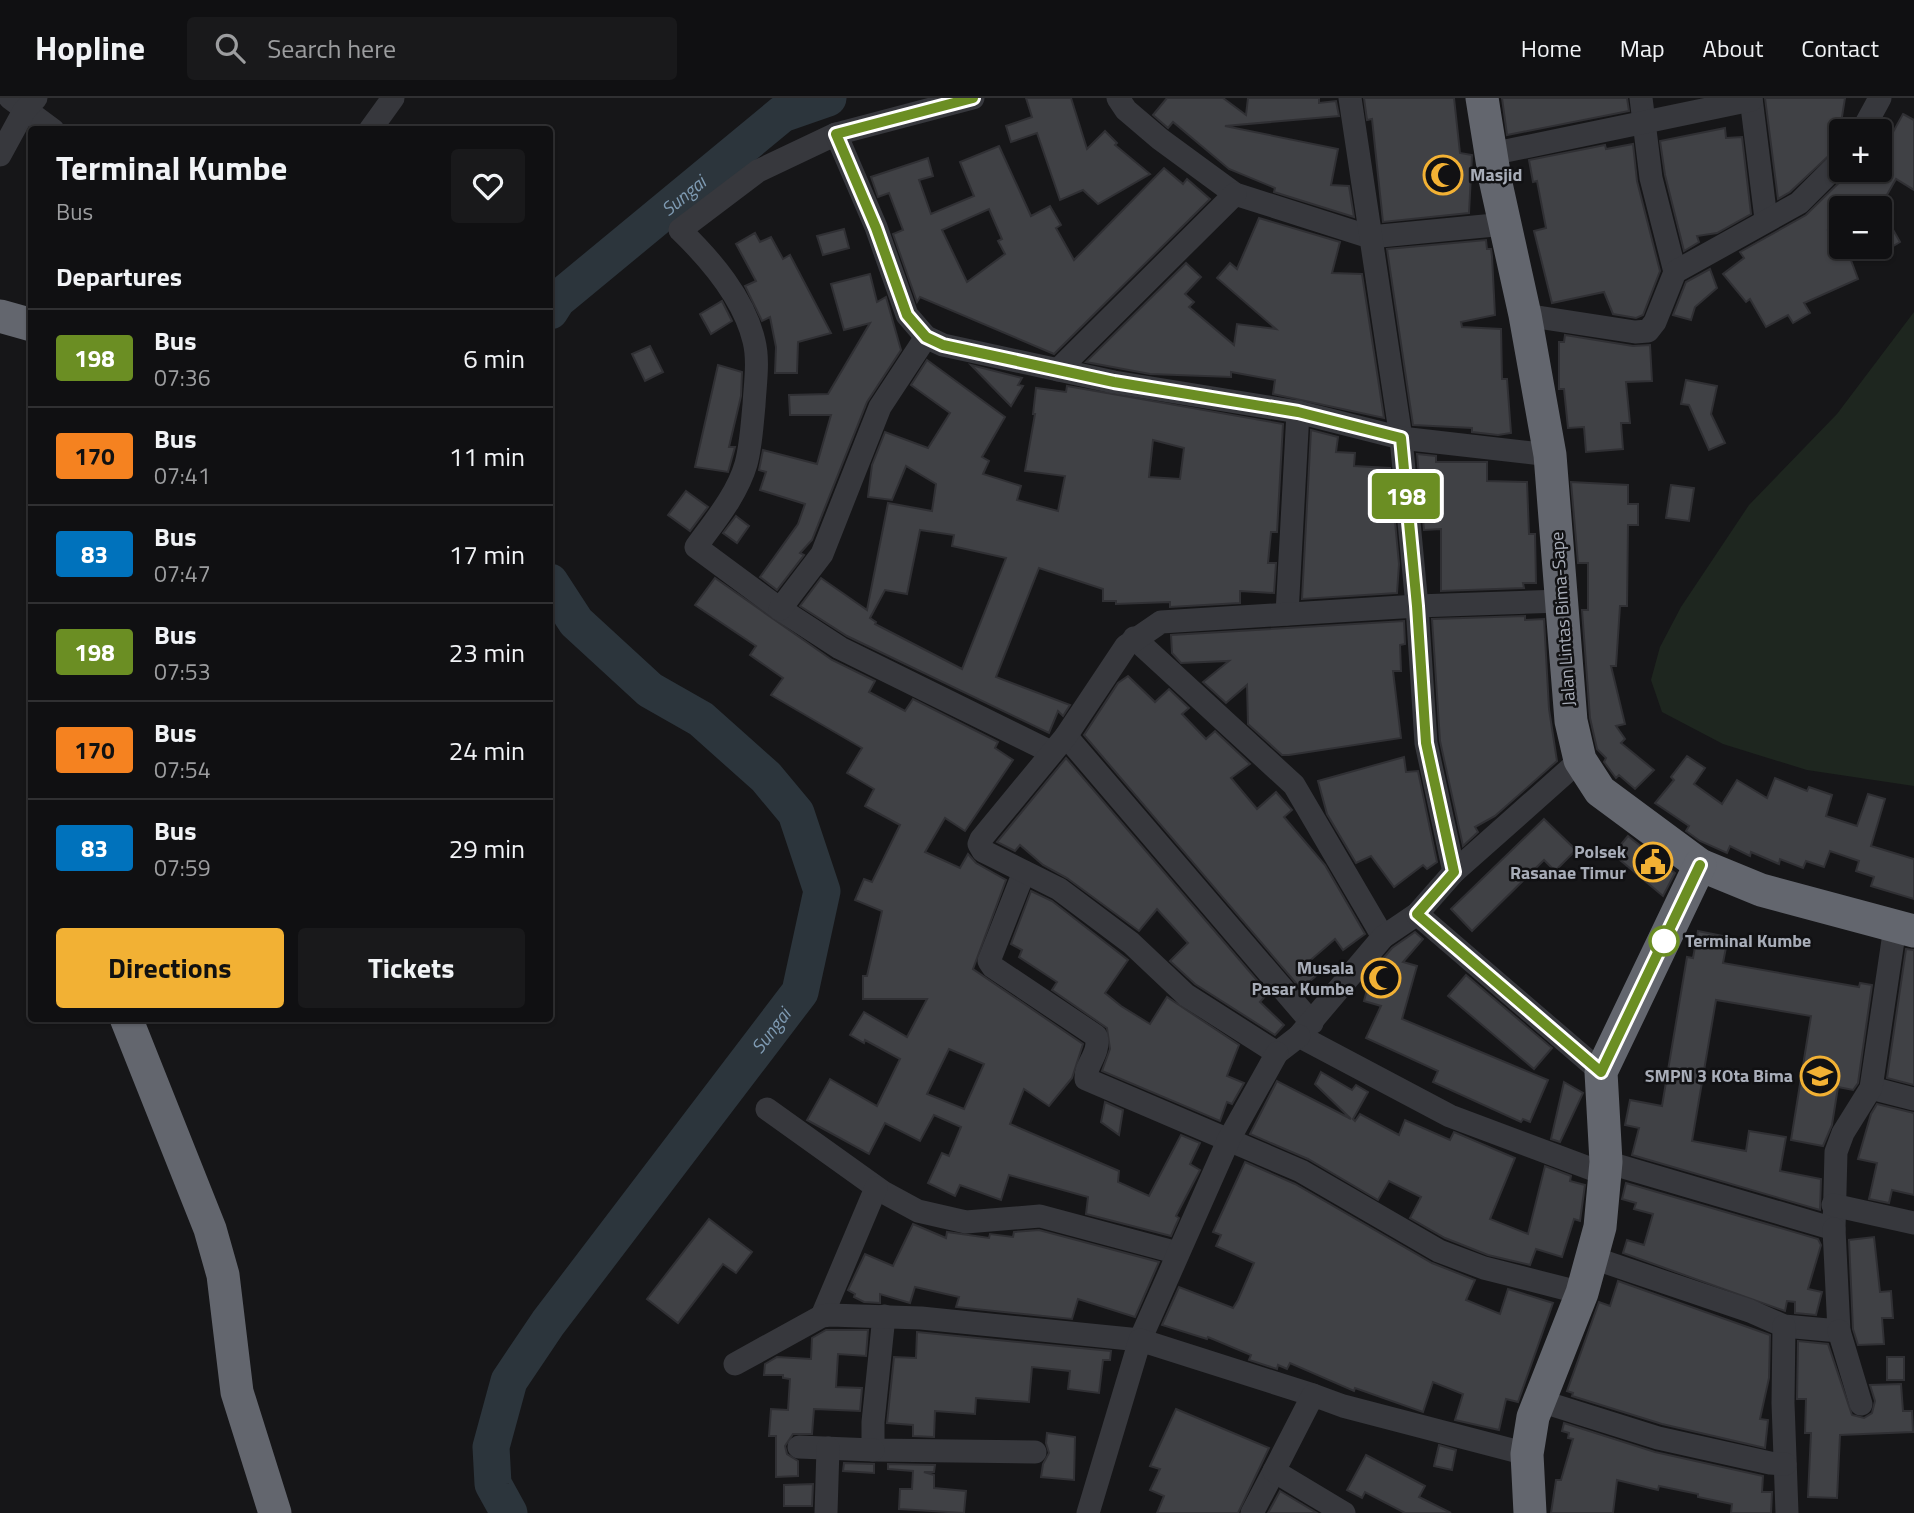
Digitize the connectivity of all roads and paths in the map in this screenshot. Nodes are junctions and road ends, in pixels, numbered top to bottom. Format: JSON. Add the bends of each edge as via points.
{"nodes":[{"id":1,"x":393,"y":98,"type":"edge"},
{"id":2,"x":973,"y":98,"type":"edge"},
{"id":3,"x":1118,"y":98,"type":"edge"},
{"id":4,"x":1350,"y":98,"type":"edge"},
{"id":5,"x":1482,"y":98,"type":"edge"},
{"id":6,"x":1641,"y":98,"type":"edge"},
{"id":7,"x":1880,"y":98,"type":"edge"},
{"id":8,"x":1751,"y":99,"type":"edge"},
{"id":9,"x":23,"y":102,"type":"edge"},
{"id":10,"x":1869,"y":119,"type":"edge"},
{"id":11,"x":1645,"y":122,"type":"junction"},
{"id":12,"x":49,"y":126,"type":"edge"},
{"id":13,"x":373,"y":126,"type":"edge"},
{"id":14,"x":836,"y":134,"type":"junction"},
{"id":15,"x":1492,"y":154,"type":"junction"},
{"id":16,"x":0,"y":155,"type":"edge"},
{"id":17,"x":1829,"y":173,"type":"edge"},
{"id":18,"x":1235,"y":194,"type":"junction"},
{"id":19,"x":1766,"y":219,"type":"junction"},
{"id":20,"x":1505,"y":224,"type":"junction"},
{"id":21,"x":1370,"y":237,"type":"junction"},
{"id":22,"x":1675,"y":272,"type":"junction"},
{"id":23,"x":1525,"y":315,"type":"junction"},
{"id":24,"x":0,"y":316,"type":"edge"},
{"id":25,"x":28,"y":324,"type":"edge"},
{"id":26,"x":926,"y":337,"type":"junction"},
{"id":27,"x":1058,"y":370,"type":"junction"},
{"id":28,"x":1298,"y":412,"type":"junction"},
{"id":29,"x":1401,"y":438,"type":"junction"},
{"id":30,"x":1550,"y":455,"type":"junction"},
{"id":31,"x":1561,"y":601,"type":"junction"},
{"id":32,"x":1417,"y":606,"type":"junction"},
{"id":33,"x":780,"y":609,"type":"junction"},
{"id":34,"x":1287,"y":614,"type":"junction"},
{"id":35,"x":1134,"y":638,"type":"junction"},
{"id":36,"x":1058,"y":744,"type":"junction"},
{"id":37,"x":1580,"y":760,"type":"junction"},
{"id":38,"x":1700,"y":865,"type":"junction"},
{"id":39,"x":1454,"y":872,"type":"junction"},
{"id":40,"x":1024,"y":873,"type":"junction"},
{"id":41,"x":1417,"y":914,"type":"junction"},
{"id":42,"x":1904,"y":929,"type":"edge"},
{"id":43,"x":1383,"y":937,"type":"junction"},
{"id":44,"x":128,"y":1022,"type":"edge"},
{"id":45,"x":1306,"y":1030,"type":"junction"},
{"id":46,"x":1277,"y":1053,"type":"junction"},
{"id":47,"x":1601,"y":1072,"type":"junction"},
{"id":48,"x":1871,"y":1088,"type":"junction"},
{"id":49,"x":1914,"y":1099,"type":"edge"},
{"id":50,"x":767,"y":1109,"type":"dead end"},
{"id":51,"x":1229,"y":1139,"type":"junction"},
{"id":52,"x":1606,"y":1168,"type":"junction"},
{"id":53,"x":876,"y":1188,"type":"junction"},
{"id":54,"x":1833,"y":1205,"type":"junction"},
{"id":55,"x":1914,"y":1223,"type":"edge"},
{"id":56,"x":1834,"y":1229,"type":"junction"},
{"id":57,"x":1178,"y":1253,"type":"junction"},
{"id":58,"x":1593,"y":1258,"type":"junction"},
{"id":59,"x":1582,"y":1293,"type":"junction"},
{"id":60,"x":821,"y":1316,"type":"junction"},
{"id":61,"x":884,"y":1316,"type":"junction"},
{"id":62,"x":1784,"y":1326,"type":"junction"},
{"id":63,"x":1839,"y":1331,"type":"junction"},
{"id":64,"x":1140,"y":1340,"type":"junction"},
{"id":65,"x":735,"y":1364,"type":"dead end"},
{"id":66,"x":1313,"y":1395,"type":"junction"},
{"id":67,"x":1537,"y":1400,"type":"junction"},
{"id":68,"x":1861,"y":1404,"type":"dead end"},
{"id":69,"x":799,"y":1447,"type":"dead end"},
{"id":70,"x":828,"y":1448,"type":"junction"},
{"id":71,"x":873,"y":1450,"type":"junction"},
{"id":72,"x":1035,"y":1452,"type":"dead end"},
{"id":73,"x":1527,"y":1454,"type":"junction"},
{"id":74,"x":1785,"y":1464,"type":"junction"},
{"id":75,"x":1274,"y":1471,"type":"junction"},
{"id":76,"x":275,"y":1513,"type":"edge"},
{"id":77,"x":826,"y":1513,"type":"edge"},
{"id":78,"x":1088,"y":1513,"type":"edge"},
{"id":79,"x":1252,"y":1513,"type":"edge"},
{"id":80,"x":1344,"y":1513,"type":"edge"},
{"id":81,"x":1530,"y":1513,"type":"edge"},
{"id":82,"x":1787,"y":1513,"type":"edge"}],
"edges":[{"from":1,"to":13,"type":"street"},
{"from":2,"to":14,"type":"street"},
{"from":3,"to":18,"type":"street","via":[[1160,139]]},
{"from":4,"to":21,"type":"street"},
{"from":5,"to":15,"type":"highway","name":"Jalan Lintas Bima-Sape"},
{"from":6,"to":11,"type":"street"},
{"from":7,"to":10,"type":"street"},
{"from":8,"to":11,"type":"street"},
{"from":8,"to":19,"type":"street"},
{"from":9,"to":12,"type":"street"},
{"from":9,"to":16,"type":"street"},
{"from":11,"to":15,"type":"street"},
{"from":11,"to":22,"type":"street","via":[[1651,178]]},
{"from":14,"to":26,"type":"street","via":[[907,315]]},
{"from":14,"to":33,"type":"street","via":[[758,171],[680,230],[709,258],[743,313],[755,343],[746,466],[730,500],[696,547]]},
{"from":15,"to":20,"type":"highway","name":"Jalan Lintas Bima-Sape"},
{"from":17,"to":19,"type":"street","via":[[1799,203]]},
{"from":18,"to":21,"type":"street"},
{"from":18,"to":27,"type":"street"},
{"from":19,"to":22,"type":"street"},
{"from":20,"to":21,"type":"street"},
{"from":20,"to":23,"type":"highway","name":"Jalan Lintas Bima-Sape"},
{"from":21,"to":29,"type":"street"},
{"from":22,"to":23,"type":"street","via":[[1648,331]]},
{"from":23,"to":30,"type":"highway","name":"Jalan Lintas Bima-Sape"},
{"from":24,"to":25,"type":"highway"},
{"from":26,"to":27,"type":"street","via":[[943,345]]},
{"from":26,"to":33,"type":"street","via":[[880,407],[821,554]]},
{"from":27,"to":28,"type":"street"},
{"from":28,"to":29,"type":"street"},
{"from":28,"to":34,"type":"street"},
{"from":29,"to":30,"type":"street"},
{"from":29,"to":32,"type":"street"},
{"from":30,"to":31,"type":"highway","name":"Jalan Lintas Bima-Sape"},
{"from":31,"to":32,"type":"street"},
{"from":31,"to":37,"type":"highway","name":"Jalan Lintas Bima-Sape","via":[[1571,721]]},
{"from":32,"to":34,"type":"street"},
{"from":32,"to":39,"type":"street","via":[[1426,743]]},
{"from":33,"to":36,"type":"street","via":[[840,648]]},
{"from":34,"to":35,"type":"street","via":[[1160,622]]},
{"from":35,"to":36,"type":"street"},
{"from":35,"to":43,"type":"street","via":[[1294,785]]},
{"from":36,"to":40,"type":"street","via":[[979,844],[983,851]]},
{"from":36,"to":45,"type":"street"},
{"from":37,"to":38,"type":"highway","name":"Jalan Lintas Bima-Sape","via":[[1600,791]]},
{"from":37,"to":39,"type":"street"},
{"from":38,"to":42,"type":"highway","name":"Jalan Lintas Bima-Sape","via":[[1760,890]]},
{"from":38,"to":47,"type":"highway"},
{"from":39,"to":41,"type":"street"},
{"from":40,"to":46,"type":"street","via":[[1059,889],[1131,943],[1186,995]]},
{"from":40,"to":51,"type":"street","via":[[989,955],[993,967],[1096,1036],[1098,1047],[1086,1079]]},
{"from":41,"to":43,"type":"street"},
{"from":41,"to":47,"type":"street"},
{"from":42,"to":48,"type":"street"},
{"from":43,"to":45,"type":"street"},
{"from":44,"to":76,"type":"highway","via":[[210,1229],[223,1275],[237,1392]]},
{"from":45,"to":46,"type":"street"},
{"from":45,"to":52,"type":"street","via":[[1450,1116]]},
{"from":46,"to":51,"type":"street"},
{"from":47,"to":52,"type":"highway"},
{"from":48,"to":49,"type":"street"},
{"from":48,"to":54,"type":"street","via":[[1836,1152]]},
{"from":50,"to":53,"type":"street"},
{"from":51,"to":57,"type":"street"},
{"from":51,"to":59,"type":"street","via":[[1301,1171],[1439,1251],[1484,1268]]},
{"from":52,"to":56,"type":"street"},
{"from":52,"to":58,"type":"highway"},
{"from":53,"to":57,"type":"street","via":[[939,1218],[966,1222],[1040,1216]]},
{"from":53,"to":60,"type":"street"},
{"from":54,"to":55,"type":"street"},
{"from":54,"to":56,"type":"street"},
{"from":56,"to":63,"type":"street"},
{"from":57,"to":64,"type":"street"},
{"from":58,"to":59,"type":"highway"},
{"from":58,"to":62,"type":"street"},
{"from":59,"to":67,"type":"highway"},
{"from":60,"to":61,"type":"street"},
{"from":60,"to":65,"type":"street"},
{"from":61,"to":64,"type":"street"},
{"from":61,"to":71,"type":"street"},
{"from":62,"to":63,"type":"street"},
{"from":62,"to":74,"type":"street"},
{"from":63,"to":68,"type":"street"},
{"from":64,"to":66,"type":"street"},
{"from":64,"to":78,"type":"street"},
{"from":66,"to":73,"type":"street"},
{"from":66,"to":75,"type":"street"},
{"from":67,"to":73,"type":"highway"},
{"from":67,"to":74,"type":"street","via":[[1658,1438]]},
{"from":69,"to":70,"type":"street"},
{"from":70,"to":71,"type":"street"},
{"from":70,"to":77,"type":"street"},
{"from":71,"to":72,"type":"street"},
{"from":73,"to":81,"type":"highway"},
{"from":74,"to":82,"type":"street"},
{"from":75,"to":79,"type":"street"},
{"from":75,"to":80,"type":"street"}]}
